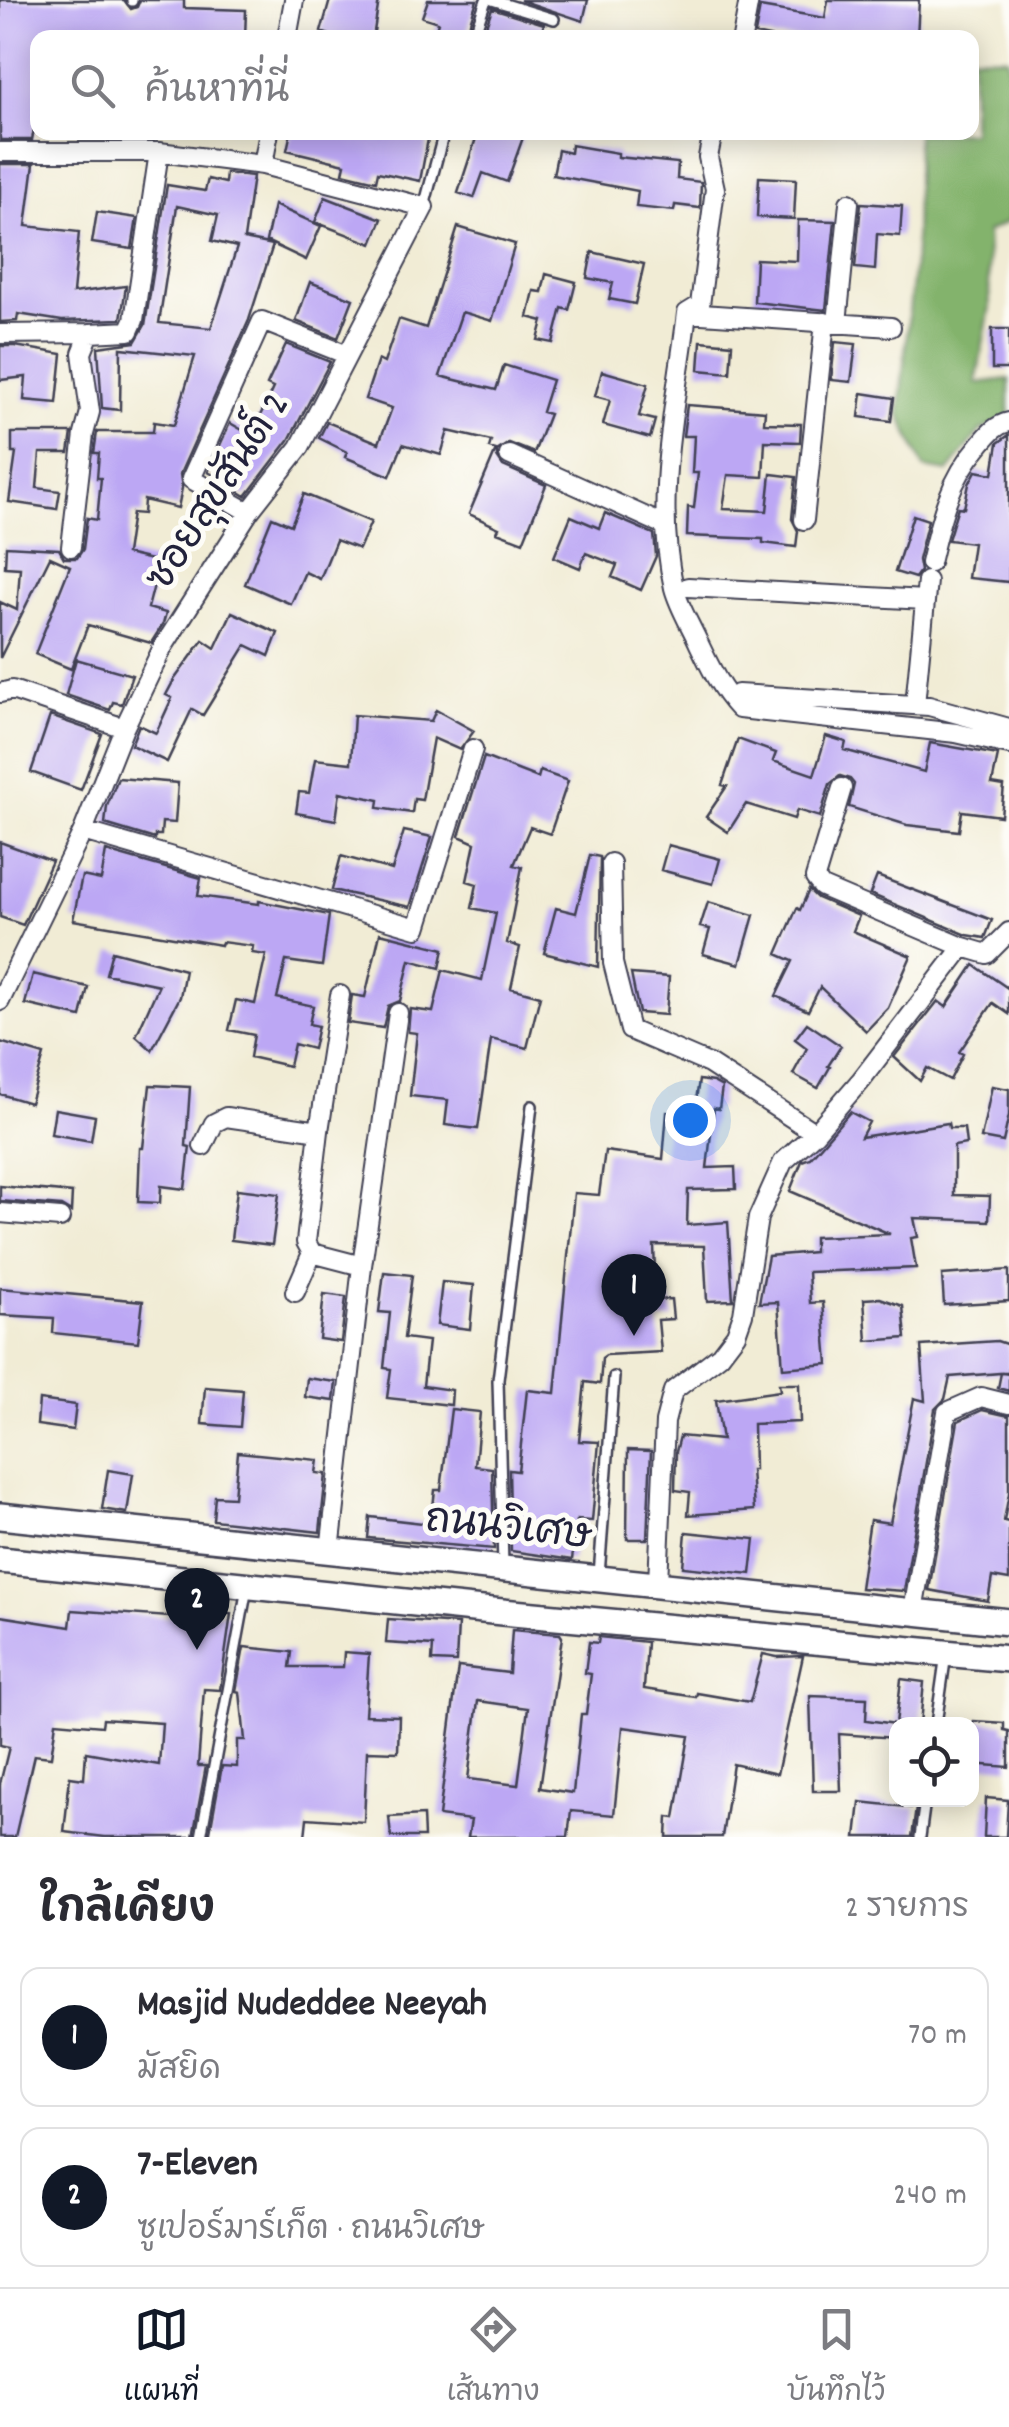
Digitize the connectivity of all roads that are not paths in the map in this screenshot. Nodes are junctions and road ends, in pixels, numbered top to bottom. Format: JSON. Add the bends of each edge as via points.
{"nodes":[{"id":1,"x":294,"y":0,"type":"edge"},
{"id":2,"x":489,"y":0,"type":"edge"},
{"id":3,"x":748,"y":0,"type":"edge"},
{"id":4,"x":554,"y":19,"type":"dead end"},
{"id":5,"x":288,"y":30,"type":"edge"},
{"id":6,"x":476,"y":30,"type":"edge"},
{"id":7,"x":743,"y":30,"type":"edge"},
{"id":8,"x":269,"y":140,"type":"edge"},
{"id":9,"x":442,"y":140,"type":"edge"},
{"id":10,"x":711,"y":140,"type":"edge"},
{"id":11,"x":0,"y":152,"type":"edge"},
{"id":12,"x":159,"y":152,"type":"junction"},
{"id":13,"x":264,"y":165,"type":"junction"},
{"id":14,"x":849,"y":203,"type":"dead end"},
{"id":15,"x":424,"y":206,"type":"junction"},
{"id":16,"x":687,"y":313,"type":"junction"},
{"id":17,"x":831,"y":323,"type":"junction"},
{"id":18,"x":891,"y":326,"type":"dead end"},
{"id":19,"x":90,"y":333,"type":"junction"},
{"id":20,"x":0,"y":334,"type":"edge"},
{"id":21,"x":345,"y":354,"type":"junction"},
{"id":22,"x":1009,"y":422,"type":"edge"},
{"id":23,"x":509,"y":455,"type":"dead end"},
{"id":24,"x":248,"y":512,"type":"junction"},
{"id":25,"x":804,"y":520,"type":"dead end"},
{"id":26,"x":664,"y":525,"type":"junction"},
{"id":27,"x":72,"y":547,"type":"dead end"},
{"id":28,"x":927,"y":582,"type":"junction"},
{"id":29,"x":688,"y":586,"type":"dead end"},
{"id":30,"x":0,"y":693,"type":"edge"},
{"id":31,"x":738,"y":694,"type":"dead end"},
{"id":32,"x":915,"y":705,"type":"junction"},
{"id":33,"x":124,"y":728,"type":"junction"},
{"id":34,"x":1009,"y":728,"type":"edge"},
{"id":35,"x":1009,"y":744,"type":"edge"},
{"id":36,"x":473,"y":749,"type":"dead end"},
{"id":37,"x":842,"y":788,"type":"dead end"},
{"id":38,"x":83,"y":831,"type":"junction"},
{"id":39,"x":611,"y":863,"type":"dead end"},
{"id":40,"x":1009,"y":932,"type":"edge"},
{"id":41,"x":963,"y":947,"type":"junction"},
{"id":42,"x":1009,"y":950,"type":"edge"},
{"id":43,"x":987,"y":954,"type":"junction"},
{"id":44,"x":340,"y":995,"type":"dead end"},
{"id":45,"x":0,"y":1001,"type":"edge"},
{"id":46,"x":398,"y":1013,"type":"dead end"},
{"id":47,"x":532,"y":1106,"type":"dead end"},
{"id":48,"x":319,"y":1132,"type":"junction"},
{"id":49,"x":816,"y":1134,"type":"junction"},
{"id":50,"x":203,"y":1146,"type":"dead end"},
{"id":51,"x":0,"y":1213,"type":"edge"},
{"id":52,"x":60,"y":1218,"type":"dead end"},
{"id":53,"x":312,"y":1253,"type":"junction"},
{"id":54,"x":362,"y":1266,"type":"junction"},
{"id":55,"x":295,"y":1292,"type":"dead end"},
{"id":56,"x":614,"y":1377,"type":"dead end"},
{"id":57,"x":1009,"y":1404,"type":"edge"},
{"id":58,"x":0,"y":1516,"type":"edge"},
{"id":59,"x":330,"y":1551,"type":"junction"},
{"id":60,"x":0,"y":1560,"type":"edge"},
{"id":61,"x":503,"y":1569,"type":"junction"},
{"id":62,"x":599,"y":1578,"type":"junction"},
{"id":63,"x":658,"y":1583,"type":"junction"},
{"id":64,"x":247,"y":1585,"type":"junction"},
{"id":65,"x":914,"y":1611,"type":"junction"},
{"id":66,"x":1009,"y":1622,"type":"edge"},
{"id":67,"x":946,"y":1651,"type":"junction"},
{"id":68,"x":1009,"y":1659,"type":"edge"},
{"id":69,"x":937,"y":1717,"type":"edge"},
{"id":70,"x":924,"y":1807,"type":"edge"},
{"id":71,"x":201,"y":1837,"type":"edge"},
{"id":72,"x":920,"y":1837,"type":"edge"}],
"edges":[{"from":1,"to":5,"type":"street"},
{"from":2,"to":4,"type":"lane"},
{"from":2,"to":6,"type":"lane"},
{"from":3,"to":7,"type":"street"},
{"from":8,"to":13,"type":"street"},
{"from":9,"to":15,"type":"lane"},
{"from":10,"to":16,"type":"street","via":[[716,189],[700,304]]},
{"from":11,"to":12,"type":"street"},
{"from":12,"to":13,"type":"street"},
{"from":12,"to":19,"type":"street","via":[[134,320],[128,330]]},
{"from":13,"to":15,"type":"street"},
{"from":14,"to":17,"type":"street"},
{"from":15,"to":21,"type":"street","name":"ซอยสุขสันต์ 2"},
{"from":16,"to":17,"type":"street"},
{"from":16,"to":26,"type":"street"},
{"from":17,"to":18,"type":"street"},
{"from":17,"to":25,"type":"street"},
{"from":19,"to":20,"type":"street"},
{"from":19,"to":27,"type":"street","via":[[82,353],[90,412]]},
{"from":21,"to":24,"type":"street","name":"ซอยสุขสันต์ 2","via":[[300,446]]},
{"from":21,"to":24,"type":"street","via":[[262,321],[191,479]]},
{"from":22,"to":28,"type":"street","via":[[998,424],[964,463],[945,501]]},
{"from":23,"to":26,"type":"street"},
{"from":24,"to":33,"type":"street","name":"ซอยสุขสันต์ 2","via":[[163,647]]},
{"from":26,"to":35,"type":"street","via":[[675,591],[724,694],[739,709]]},
{"from":28,"to":29,"type":"street"},
{"from":28,"to":32,"type":"street"},
{"from":30,"to":33,"type":"street","via":[[12,690]]},
{"from":31,"to":32,"type":"street"},
{"from":32,"to":34,"type":"street"},
{"from":33,"to":38,"type":"street","name":"ซอยสุขสันต์ 2"},
{"from":36,"to":38,"type":"street","via":[[417,928]]},
{"from":37,"to":41,"type":"street","via":[[814,878]]},
{"from":38,"to":45,"type":"street","name":"ซอยสุขสันต์ 2"},
{"from":39,"to":49,"type":"street","via":[[613,962],[630,1030],[709,1064]]},
{"from":40,"to":43,"type":"street"},
{"from":41,"to":43,"type":"street"},
{"from":41,"to":49,"type":"street"},
{"from":42,"to":43,"type":"street"},
{"from":44,"to":48,"type":"street"},
{"from":46,"to":54,"type":"street"},
{"from":47,"to":61,"type":"lane","via":[[498,1380]]},
{"from":48,"to":50,"type":"street","via":[[226,1117],[214,1122]]},
{"from":48,"to":53,"type":"street","via":[[305,1228]]},
{"from":49,"to":63,"type":"street","via":[[783,1162],[758,1218],[736,1334],[720,1356],[674,1391],[665,1422]]},
{"from":51,"to":52,"type":"street"},
{"from":53,"to":54,"type":"street"},
{"from":53,"to":55,"type":"street"},
{"from":54,"to":59,"type":"street"},
{"from":56,"to":62,"type":"lane"},
{"from":57,"to":65,"type":"street","via":[[982,1397],[947,1412]]},
{"from":58,"to":59,"type":"main road","name":"ถนนวิเศษ"},
{"from":59,"to":61,"type":"main road","name":"ถนนวิเศษ"},
{"from":60,"to":64,"type":"main road","name":"ถนนวิเศษ"},
{"from":61,"to":62,"type":"main road","name":"ถนนวิเศษ"},
{"from":62,"to":63,"type":"main road","name":"ถนนวิเศษ"},
{"from":63,"to":65,"type":"main road","name":"ถนนวิเศษ"},
{"from":64,"to":67,"type":"main road","name":"ถนนวิเศษ"},
{"from":64,"to":71,"type":"lane"},
{"from":65,"to":66,"type":"main road","name":"ถนนวิเศษ"},
{"from":67,"to":68,"type":"main road","name":"ถนนวิเศษ"},
{"from":67,"to":69,"type":"lane"},
{"from":70,"to":72,"type":"lane"}]}
